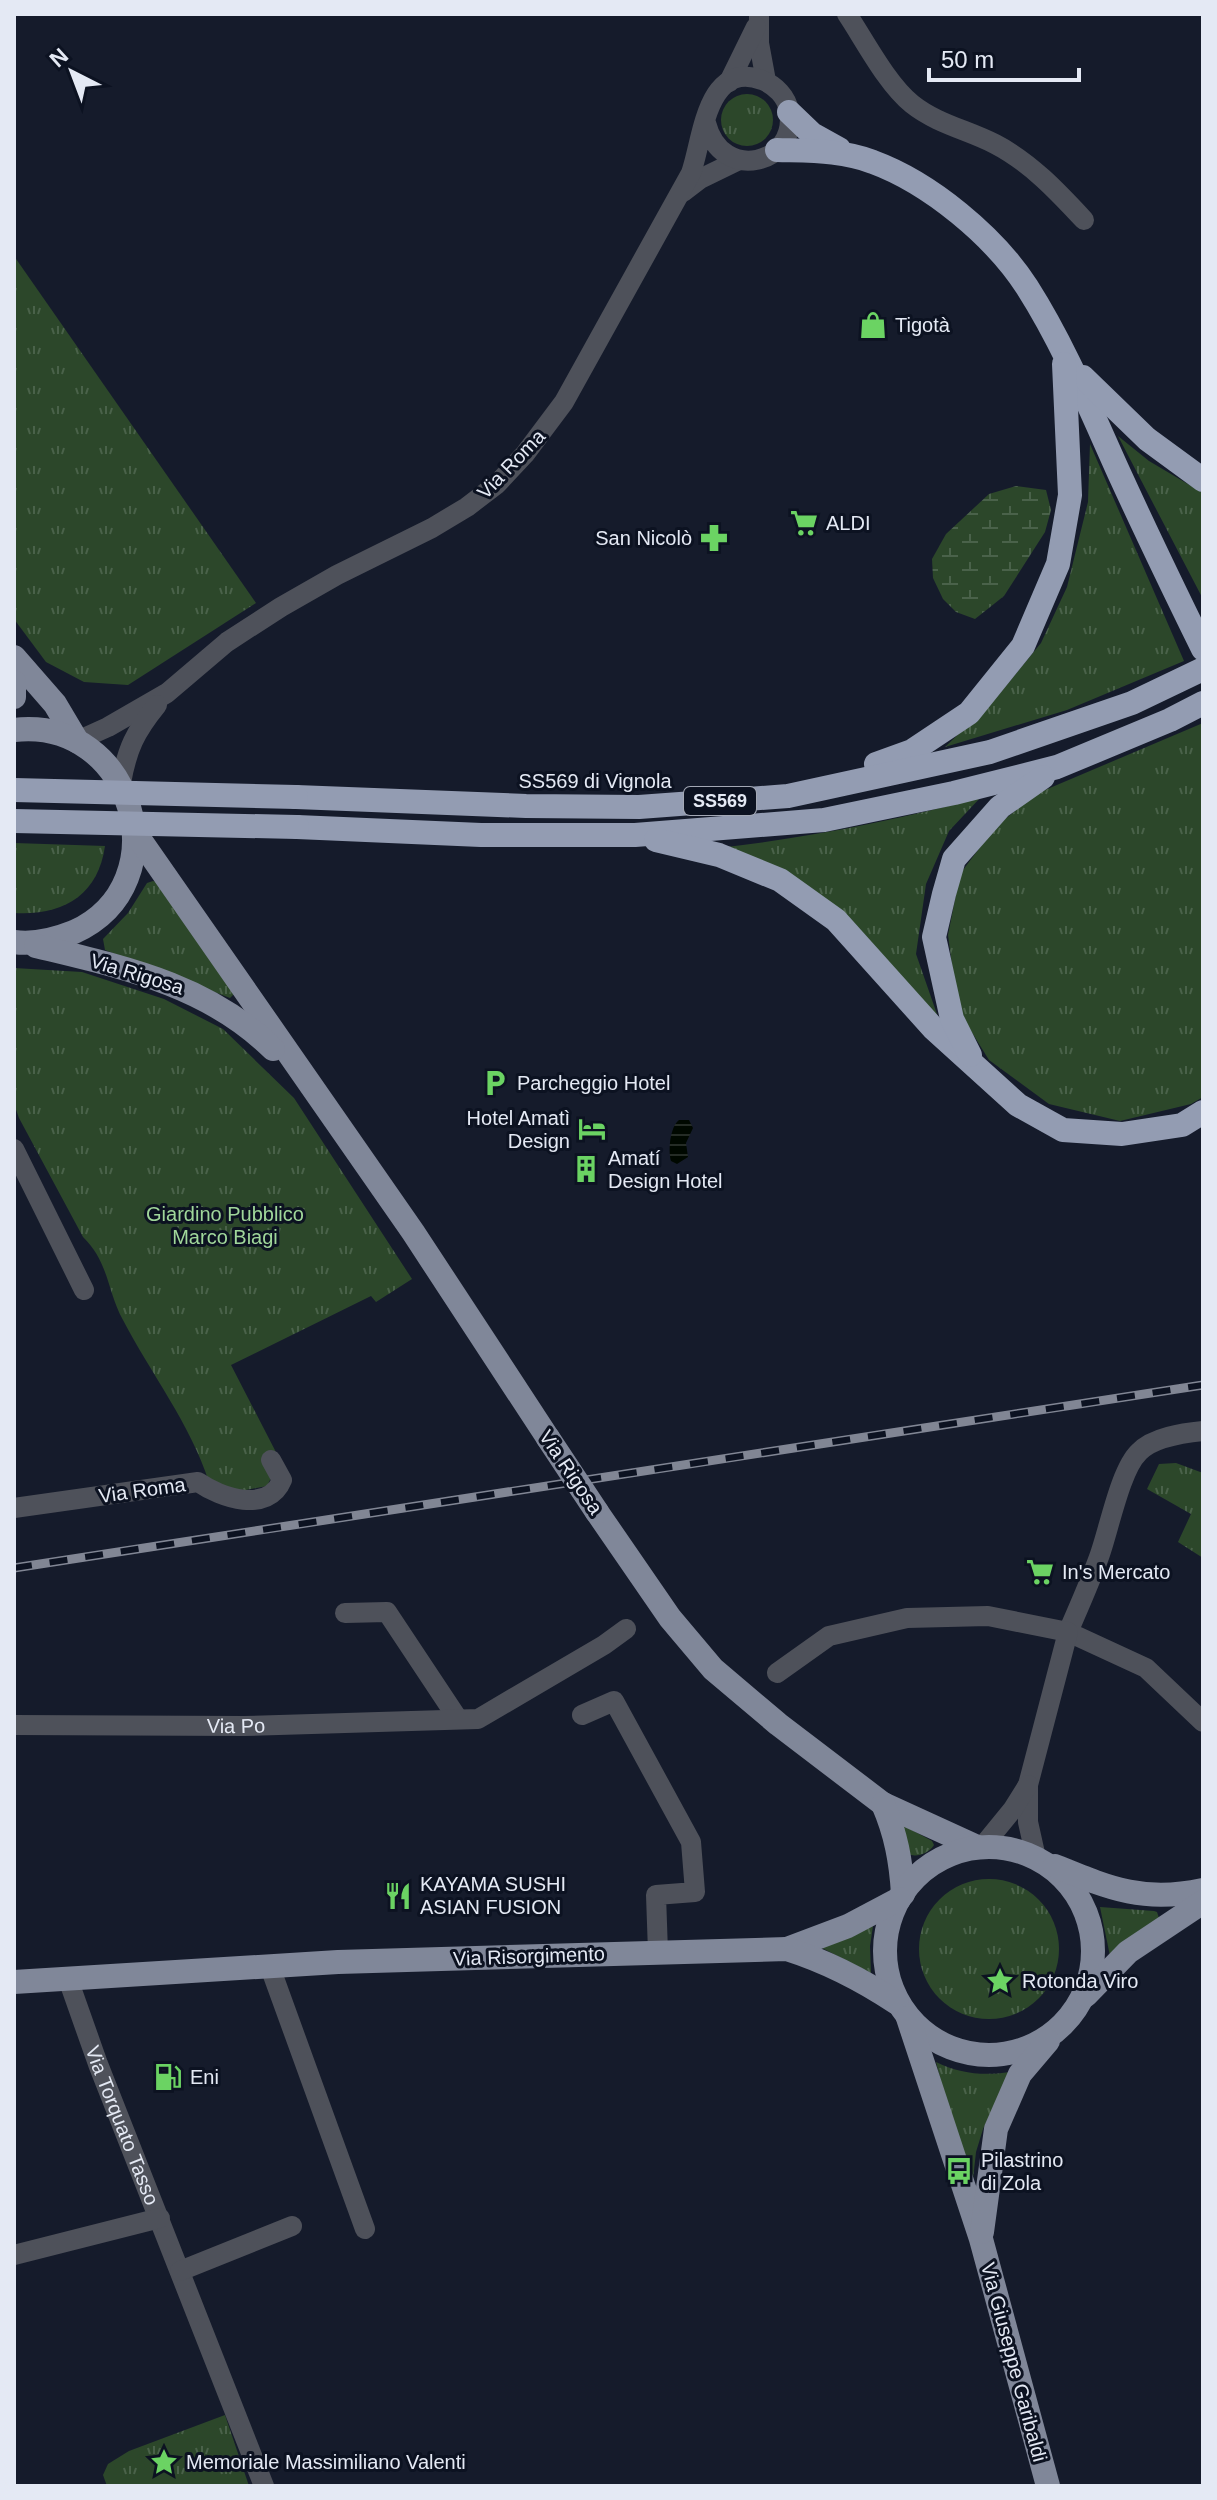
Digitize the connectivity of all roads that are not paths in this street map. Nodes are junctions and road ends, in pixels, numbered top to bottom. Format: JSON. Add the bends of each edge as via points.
{"nodes":[{"id":1,"x":847,"y":14,"type":"edge"},
{"id":2,"x":758,"y":19,"type":"edge"},
{"id":3,"x":766,"y":81,"type":"junction"},
{"id":4,"x":729,"y":82,"type":"junction"},
{"id":5,"x":789,"y":112,"type":"junction"},
{"id":6,"x":706,"y":123,"type":"junction"},
{"id":7,"x":777,"y":150,"type":"junction"},
{"id":8,"x":852,"y":155,"type":"junction"},
{"id":9,"x":739,"y":160,"type":"junction"},
{"id":10,"x":679,"y":194,"type":"junction"},
{"id":11,"x":1084,"y":220,"type":"dead end"},
{"id":12,"x":1063,"y":354,"type":"junction"},
{"id":13,"x":1203,"y":480,"type":"edge"},
{"id":14,"x":1203,"y":649,"type":"edge"},
{"id":15,"x":14,"y":657,"type":"edge"},
{"id":16,"x":1203,"y":669,"type":"edge"},
{"id":17,"x":14,"y":682,"type":"edge"},
{"id":18,"x":167,"y":693,"type":"junction"},
{"id":19,"x":14,"y":697,"type":"edge"},
{"id":20,"x":1203,"y":703,"type":"edge"},
{"id":21,"x":14,"y":730,"type":"edge"},
{"id":22,"x":77,"y":741,"type":"junction"},
{"id":23,"x":1057,"y":767,"type":"junction"},
{"id":24,"x":121,"y":783,"type":"junction"},
{"id":25,"x":14,"y":790,"type":"edge"},
{"id":26,"x":788,"y":796,"type":"junction"},
{"id":27,"x":14,"y":821,"type":"edge"},
{"id":28,"x":134,"y":831,"type":"junction"},
{"id":29,"x":635,"y":835,"type":"junction"},
{"id":30,"x":18,"y":942,"type":"edge"},
{"id":31,"x":977,"y":1068,"type":"junction"},
{"id":32,"x":315,"y":1090,"type":"junction"},
{"id":33,"x":1203,"y":1112,"type":"edge"},
{"id":34,"x":14,"y":1149,"type":"edge"},
{"id":35,"x":84,"y":1290,"type":"dead end"},
{"id":36,"x":1203,"y":1431,"type":"edge"},
{"id":37,"x":1152,"y":1443,"type":"junction"},
{"id":38,"x":1203,"y":1448,"type":"edge"},
{"id":39,"x":271,"y":1460,"type":"dead end"},
{"id":40,"x":14,"y":1508,"type":"edge"},
{"id":41,"x":345,"y":1613,"type":"dead end"},
{"id":42,"x":626,"y":1629,"type":"dead end"},
{"id":43,"x":1068,"y":1632,"type":"junction"},
{"id":44,"x":777,"y":1673,"type":"dead end"},
{"id":45,"x":582,"y":1715,"type":"dead end"},
{"id":46,"x":458,"y":1719,"type":"junction"},
{"id":47,"x":1203,"y":1722,"type":"edge"},
{"id":48,"x":14,"y":1725,"type":"edge"},
{"id":49,"x":1028,"y":1785,"type":"junction"},
{"id":50,"x":883,"y":1804,"type":"junction"},
{"id":51,"x":979,"y":1847,"type":"junction"},
{"id":52,"x":1039,"y":1859,"type":"junction"},
{"id":53,"x":1203,"y":1890,"type":"edge"},
{"id":54,"x":901,"y":1896,"type":"junction"},
{"id":55,"x":1203,"y":1902,"type":"edge"},
{"id":56,"x":787,"y":1949,"type":"junction"},
{"id":57,"x":658,"y":1952,"type":"junction"},
{"id":58,"x":270,"y":1967,"type":"junction"},
{"id":59,"x":17,"y":1977,"type":"edge"},
{"id":60,"x":68,"y":1979,"type":"junction"},
{"id":61,"x":1081,"y":1999,"type":"junction"},
{"id":62,"x":902,"y":2009,"type":"junction"},
{"id":63,"x":1058,"y":2029,"type":"junction"},
{"id":64,"x":160,"y":2218,"type":"junction"},
{"id":65,"x":292,"y":2226,"type":"dead end"},
{"id":66,"x":365,"y":2229,"type":"dead end"},
{"id":67,"x":981,"y":2239,"type":"junction"},
{"id":68,"x":14,"y":2255,"type":"edge"},
{"id":69,"x":180,"y":2271,"type":"junction"},
{"id":70,"x":264,"y":2486,"type":"edge"},
{"id":71,"x":1048,"y":2486,"type":"edge"}],
"edges":[{"from":1,"to":11,"type":"street","via":[[909,102],[934,119],[997,145],[1050,184]]},
{"from":2,"to":3,"type":"street","name":"Via Roma"},
{"from":2,"to":4,"type":"street","name":"Via Roma"},
{"from":3,"to":4,"type":"street"},
{"from":3,"to":5,"type":"street","name":"Via Roma","via":[[785,99]]},
{"from":4,"to":6,"type":"street","name":"Via Roma","via":[[711,99]]},
{"from":5,"to":7,"type":"street","via":[[790,126]]},
{"from":5,"to":8,"type":"highway","via":[[822,140]]},
{"from":6,"to":9,"type":"street","via":[[716,147]]},
{"from":6,"to":10,"type":"street","name":"Via Roma"},
{"from":7,"to":8,"type":"highway"},
{"from":7,"to":9,"type":"street","name":"Via Roma","via":[[753,161]]},
{"from":8,"to":12,"type":"highway","via":[[908,179],[975,227],[1026,286]]},
{"from":9,"to":10,"type":"street","name":"Via Roma"},
{"from":10,"to":18,"type":"street","name":"Via Roma","via":[[564,402],[497,484],[432,528],[281,607],[227,642]]},
{"from":12,"to":13,"type":"highway","via":[[1147,439]]},
{"from":12,"to":14,"type":"highway"},
{"from":12,"to":26,"type":"highway","via":[[1070,495],[1058,564],[1023,646],[969,713],[912,751]]},
{"from":15,"to":22,"type":"main road","via":[[55,704]]},
{"from":16,"to":26,"type":"highway","name":"SS569 di Vignola","number":"SS569","via":[[1132,703],[990,752]]},
{"from":17,"to":19,"type":"main road"},
{"from":18,"to":22,"type":"street","name":"Via Roma"},
{"from":18,"to":24,"type":"street","name":"Via Roma","via":[[139,728]]},
{"from":20,"to":23,"type":"highway","number":"SS569"},
{"from":21,"to":22,"type":"main road","via":[[48,730]]},
{"from":22,"to":24,"type":"main road","via":[[109,766]]},
{"from":23,"to":29,"type":"highway","number":"SS569","via":[[824,820]]},
{"from":23,"to":31,"type":"highway","via":[[1000,807],[954,859],[944,894],[934,937],[952,1019]]},
{"from":24,"to":28,"type":"main road"},
{"from":25,"to":26,"type":"highway","name":"SS569 di Vignola","number":"SS569","bridge":true,"via":[[639,807]]},
{"from":27,"to":29,"type":"highway","number":"SS569","bridge":true},
{"from":28,"to":30,"type":"main road","via":[[126,877],[97,917],[59,938]]},
{"from":28,"to":32,"type":"main road","name":"Via Rigosa"},
{"from":29,"to":31,"type":"highway","via":[[719,855],[780,880],[836,920],[933,1028]]},
{"from":30,"to":32,"type":"main road","name":"Via Rigosa","via":[[128,969],[194,992],[254,1029]]},
{"from":31,"to":33,"type":"highway","via":[[1018,1105],[1063,1130],[1122,1134],[1182,1125]]},
{"from":32,"to":50,"type":"main road","name":"Via Rigosa","bridge":true,"via":[[670,1618],[713,1669]]},
{"from":34,"to":35,"type":"street"},
{"from":36,"to":37,"type":"street"},
{"from":37,"to":38,"type":"street"},
{"from":37,"to":43,"type":"street","via":[[1127,1468],[1100,1555]]},
{"from":39,"to":40,"type":"street","name":"Via Roma","via":[[282,1480],[278,1490],[259,1498],[230,1499],[198,1482]]},
{"from":41,"to":46,"type":"street","via":[[387,1612]]},
{"from":42,"to":46,"type":"street","name":"Via Po","via":[[478,1719]]},
{"from":43,"to":44,"type":"street","via":[[988,1616],[907,1618],[829,1636]]},
{"from":43,"to":47,"type":"street","via":[[1146,1668]]},
{"from":43,"to":49,"type":"street"},
{"from":45,"to":57,"type":"street","via":[[614,1701],[691,1842],[695,1892],[656,1895]]},
{"from":46,"to":48,"type":"street","name":"Via Po","via":[[244,1726]]},
{"from":49,"to":51,"type":"street"},
{"from":49,"to":52,"type":"street","via":[[1028,1822]]},
{"from":50,"to":51,"type":"main road","name":"Via Rigosa"},
{"from":50,"to":54,"type":"main road","via":[[899,1851]]},
{"from":51,"to":52,"type":"main road"},
{"from":51,"to":54,"type":"main road","via":[[946,1856],[919,1873]]},
{"from":52,"to":53,"type":"main road","via":[[1112,1889],[1142,1894]]},
{"from":52,"to":61,"type":"main road","via":[[1066,1880],[1084,1907],[1093,1937],[1092,1969]]},
{"from":54,"to":56,"type":"main road","name":"Via Risorgimento","via":[[848,1926]]},
{"from":54,"to":62,"type":"main road","via":[[887,1927],[885,1958]]},
{"from":55,"to":61,"type":"main road","via":[[1128,1952]]},
{"from":56,"to":57,"type":"main road","name":"Via Risorgimento"},
{"from":56,"to":62,"type":"main road","name":"Via Risorgimento","via":[[861,1979]]},
{"from":57,"to":58,"type":"main road","name":"Via Risorgimento"},
{"from":58,"to":60,"type":"main road","name":"Via Risorgimento"},
{"from":58,"to":66,"type":"street"},
{"from":59,"to":60,"type":"main road","name":"Via Risorgimento"},
{"from":60,"to":64,"type":"street","name":"Via Torquato Tasso"},
{"from":61,"to":63,"type":"main road"},
{"from":62,"to":63,"type":"main road","via":[[927,2035],[980,2055],[1021,2049]]},
{"from":62,"to":67,"type":"main road","name":"Via Giuseppe Garibaldi"},
{"from":63,"to":67,"type":"main road","name":"Via Giuseppe Garibaldi","via":[[1020,2074],[996,2129]]},
{"from":64,"to":68,"type":"street"},
{"from":64,"to":69,"type":"street","name":"Via Torquato Tasso"},
{"from":65,"to":69,"type":"street"},
{"from":67,"to":71,"type":"main road","name":"Via Giuseppe Garibaldi"},
{"from":69,"to":70,"type":"street","name":"Via Torquato Tasso"}]}
